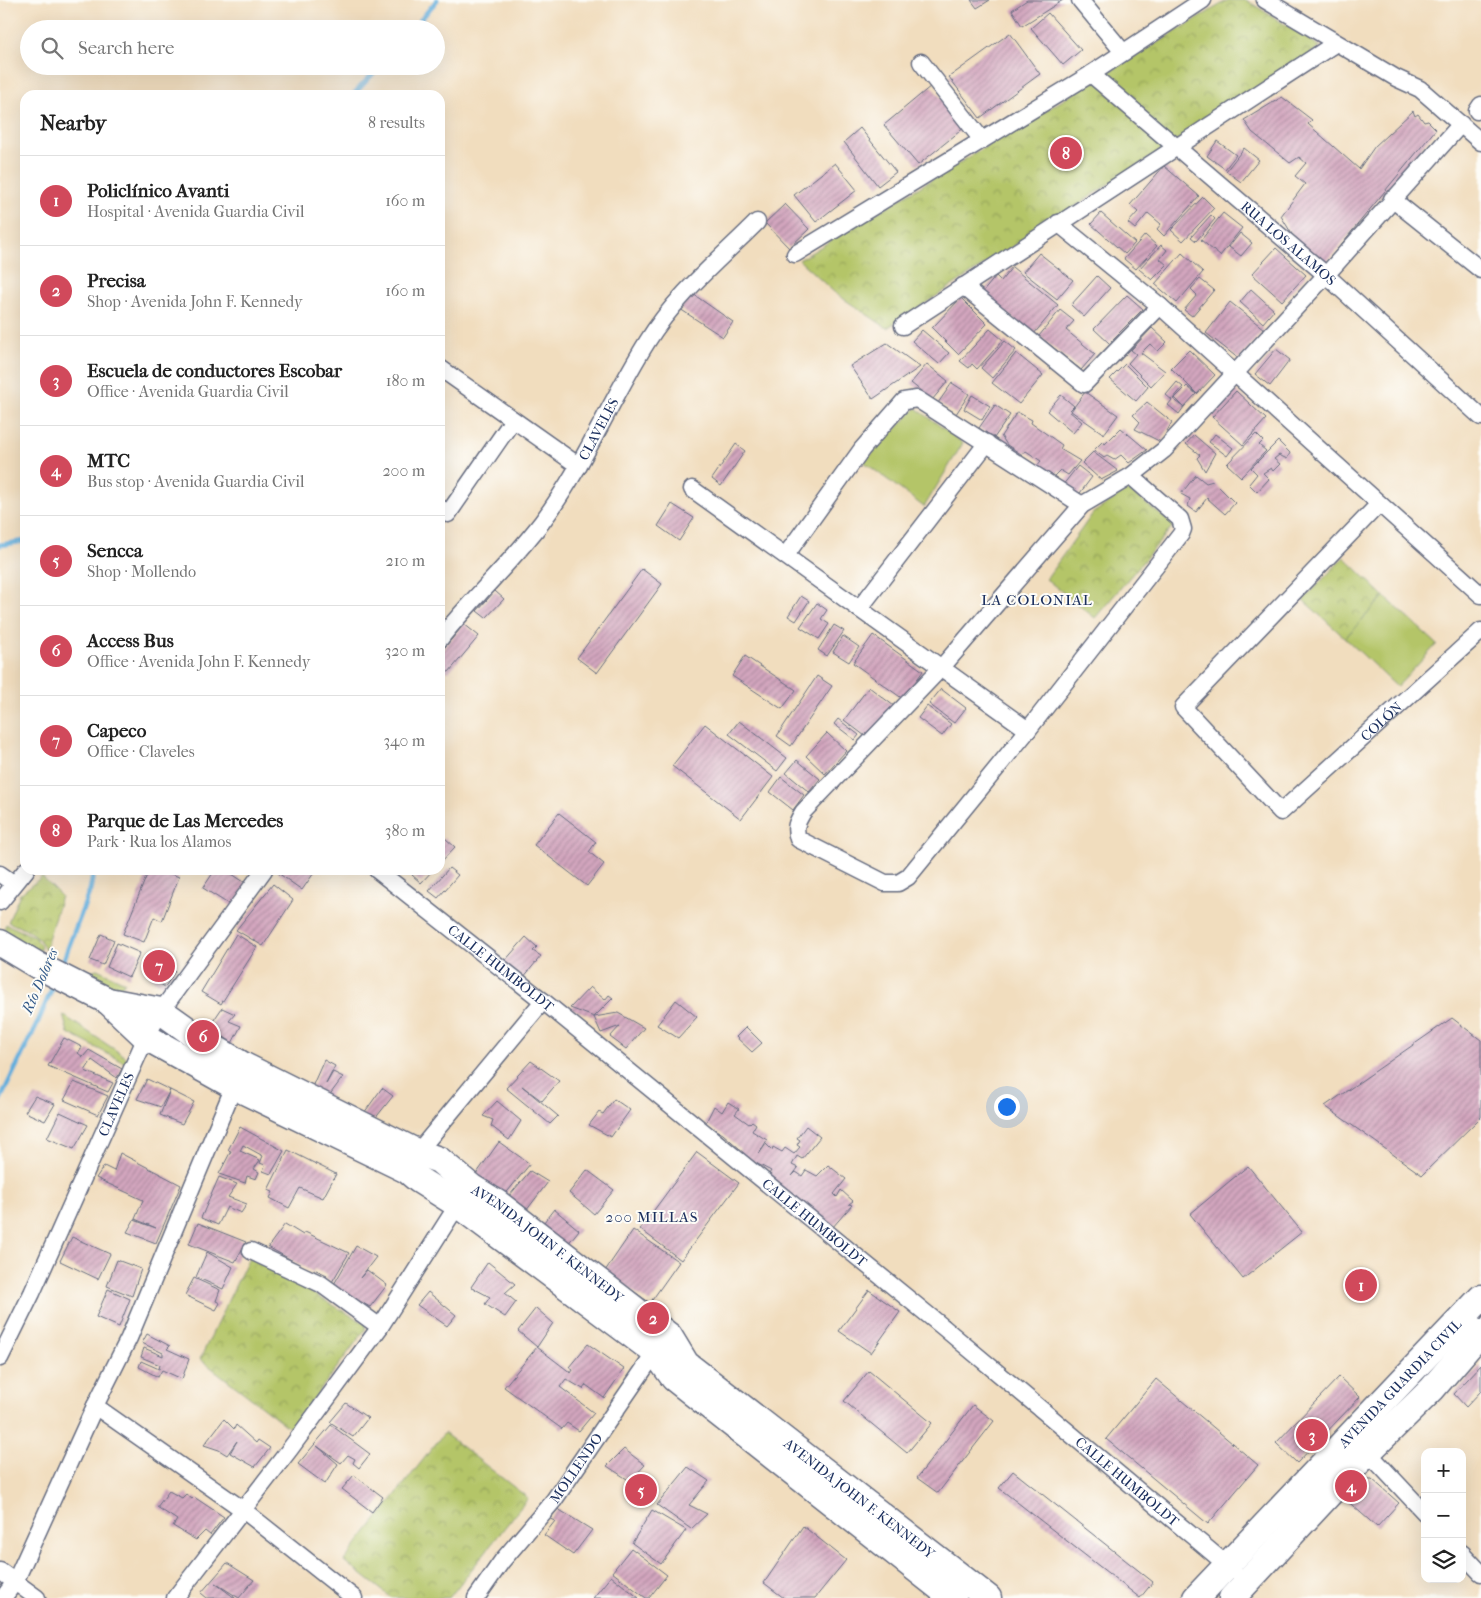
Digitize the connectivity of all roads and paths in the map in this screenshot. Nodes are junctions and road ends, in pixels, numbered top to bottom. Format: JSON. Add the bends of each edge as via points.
{"nodes":[{"id":1,"x":1080,"y":0,"type":"edge"},
{"id":2,"x":1203,"y":0,"type":"edge"},
{"id":3,"x":1265,"y":0,"type":"edge"},
{"id":4,"x":1336,"y":43,"type":"junction"},
{"id":5,"x":1123,"y":52,"type":"junction"},
{"id":6,"x":921,"y":62,"type":"dead end"},
{"id":7,"x":1091,"y":74,"type":"junction"},
{"id":8,"x":1462,"y":124,"type":"junction"},
{"id":9,"x":982,"y":140,"type":"junction"},
{"id":10,"x":1481,"y":142,"type":"edge"},
{"id":11,"x":1175,"y":147,"type":"junction"},
{"id":12,"x":1392,"y":199,"type":"junction"},
{"id":13,"x":757,"y":222,"type":"dead end"},
{"id":14,"x":1058,"y":223,"type":"junction"},
{"id":15,"x":795,"y":254,"type":"dead end"},
{"id":16,"x":1481,"y":270,"type":"edge"},
{"id":17,"x":1326,"y":275,"type":"junction"},
{"id":18,"x":963,"y":286,"type":"junction"},
{"id":19,"x":1160,"y":306,"type":"junction"},
{"id":20,"x":903,"y":326,"type":"dead end"},
{"id":21,"x":445,"y":372,"type":"edge"},
{"id":22,"x":1236,"y":372,"type":"junction"},
{"id":23,"x":1481,"y":418,"type":"edge"},
{"id":24,"x":513,"y":420,"type":"junction"},
{"id":25,"x":987,"y":443,"type":"junction"},
{"id":26,"x":579,"y":466,"type":"junction"},
{"id":27,"x":1131,"y":476,"type":"junction"},
{"id":28,"x":692,"y":489,"type":"dead end"},
{"id":29,"x":1378,"y":504,"type":"junction"},
{"id":30,"x":1082,"y":505,"type":"junction"},
{"id":31,"x":445,"y":512,"type":"edge"},
{"id":32,"x":786,"y":555,"type":"junction"},
{"id":33,"x":1481,"y":595,"type":"edge"},
{"id":34,"x":859,"y":609,"type":"junction"},
{"id":35,"x":1481,"y":631,"type":"edge"},
{"id":36,"x":445,"y":633,"type":"edge"},
{"id":37,"x":942,"y":667,"type":"junction"},
{"id":38,"x":1028,"y":730,"type":"junction"},
{"id":39,"x":20,"y":873,"type":"edge"},
{"id":40,"x":260,"y":875,"type":"edge"},
{"id":41,"x":384,"y":875,"type":"edge"},
{"id":42,"x":7,"y":879,"type":"edge"},
{"id":43,"x":0,"y":902,"type":"edge"},
{"id":44,"x":0,"y":942,"type":"edge"},
{"id":45,"x":543,"y":1001,"type":"junction"},
{"id":46,"x":108,"y":1002,"type":"junction"},
{"id":47,"x":161,"y":1011,"type":"junction"},
{"id":48,"x":146,"y":1037,"type":"junction"},
{"id":49,"x":239,"y":1076,"type":"junction"},
{"id":50,"x":412,"y":1161,"type":"junction"},
{"id":51,"x":464,"y":1195,"type":"junction"},
{"id":52,"x":251,"y":1251,"type":"dead end"},
{"id":53,"x":1478,"y":1308,"type":"edge"},
{"id":54,"x":380,"y":1327,"type":"junction"},
{"id":55,"x":1481,"y":1332,"type":"edge"},
{"id":56,"x":662,"y":1344,"type":"junction"},
{"id":57,"x":0,"y":1358,"type":"edge"},
{"id":58,"x":95,"y":1406,"type":"junction"},
{"id":59,"x":1360,"y":1443,"type":"junction"},
{"id":60,"x":242,"y":1509,"type":"junction"},
{"id":61,"x":1421,"y":1509,"type":"edge"},
{"id":62,"x":1466,"y":1557,"type":"edge"},
{"id":63,"x":1227,"y":1565,"type":"junction"},
{"id":64,"x":933,"y":1568,"type":"junction"},
{"id":65,"x":0,"y":1571,"type":"edge"},
{"id":66,"x":1481,"y":1573,"type":"edge"},
{"id":67,"x":15,"y":1582,"type":"junction"},
{"id":68,"x":1239,"y":1590,"type":"edge"},
{"id":69,"x":3,"y":1598,"type":"edge"},
{"id":70,"x":37,"y":1598,"type":"edge"},
{"id":71,"x":175,"y":1598,"type":"edge"},
{"id":72,"x":354,"y":1598,"type":"edge"},
{"id":73,"x":476,"y":1598,"type":"edge"},
{"id":74,"x":953,"y":1598,"type":"edge"},
{"id":75,"x":988,"y":1598,"type":"edge"},
{"id":76,"x":1196,"y":1598,"type":"edge"}],
"edges":[{"from":1,"to":5,"type":"street"},
{"from":2,"to":5,"type":"street"},
{"from":3,"to":4,"type":"street"},
{"from":4,"to":8,"type":"street","via":[[1420,89]]},
{"from":4,"to":11,"type":"street"},
{"from":5,"to":7,"type":"street"},
{"from":6,"to":9,"type":"street"},
{"from":7,"to":9,"type":"street"},
{"from":7,"to":11,"type":"street","name":"RUA LOS ALAMOS"},
{"from":8,"to":10,"type":"street"},
{"from":8,"to":12,"type":"street"},
{"from":9,"to":15,"type":"street"},
{"from":11,"to":14,"type":"street"},
{"from":11,"to":17,"type":"street","name":"RUA LOS ALAMOS"},
{"from":12,"to":16,"type":"street"},
{"from":12,"to":17,"type":"street"},
{"from":13,"to":26,"type":"street","name":"CLAVELES","via":[[675,306],[648,341]]},
{"from":14,"to":18,"type":"street"},
{"from":14,"to":19,"type":"street"},
{"from":17,"to":22,"type":"street"},
{"from":17,"to":23,"type":"street","name":"RUA LOS ALAMOS"},
{"from":18,"to":19,"type":"street","via":[[1084,384]]},
{"from":18,"to":20,"type":"street"},
{"from":19,"to":22,"type":"street"},
{"from":21,"to":24,"type":"street"},
{"from":22,"to":27,"type":"street","via":[[1164,450]]},
{"from":22,"to":29,"type":"street"},
{"from":24,"to":26,"type":"street"},
{"from":24,"to":31,"type":"street","via":[[448,514]]},
{"from":25,"to":30,"type":"street"},
{"from":25,"to":32,"type":"street","via":[[917,399],[904,401],[862,448]]},
{"from":25,"to":34,"type":"street"},
{"from":26,"to":36,"type":"street","name":"CLAVELES","via":[[541,523]]},
{"from":27,"to":30,"type":"street"},
{"from":27,"to":38,"type":"street","via":[[1180,519],[1183,529]]},
{"from":28,"to":32,"type":"street"},
{"from":29,"to":33,"type":"street"},
{"from":29,"to":35,"type":"street","name":"COLÓN","via":[[1183,707],[1281,812]]},
{"from":30,"to":37,"type":"street"},
{"from":32,"to":34,"type":"street"},
{"from":34,"to":37,"type":"street"},
{"from":37,"to":38,"type":"street"},
{"from":37,"to":38,"type":"street","via":[[803,812],[796,823],[798,839],[885,883],[898,883],[908,877]]},
{"from":39,"to":42,"type":"street"},
{"from":40,"to":47,"type":"street","name":"CLAVELES"},
{"from":41,"to":45,"type":"street","name":"CALLE HUMBOLDT"},
{"from":42,"to":43,"type":"street"},
{"from":44,"to":46,"type":"main road","name":"AVENIDA JOHN F. KENNEDY"},
{"from":45,"to":50,"type":"street"},
{"from":45,"to":63,"type":"street","name":"CALLE HUMBOLDT","via":[[943,1327]]},
{"from":46,"to":47,"type":"main road","name":"AVENIDA JOHN F. KENNEDY"},
{"from":46,"to":48,"type":"main road","name":"AVENIDA JOHN F. KENNEDY"},
{"from":47,"to":48,"type":"street","name":"CLAVELES"},
{"from":47,"to":49,"type":"main road","name":"AVENIDA JOHN F. KENNEDY","via":[[203,1041]]},
{"from":48,"to":49,"type":"main road","name":"AVENIDA JOHN F. KENNEDY"},
{"from":48,"to":57,"type":"street","name":"CLAVELES"},
{"from":49,"to":50,"type":"main road","name":"AVENIDA JOHN F. KENNEDY"},
{"from":49,"to":58,"type":"street","via":[[130,1338]]},
{"from":50,"to":51,"type":"main road","name":"AVENIDA JOHN F. KENNEDY","via":[[419,1180]]},
{"from":51,"to":54,"type":"street"},
{"from":51,"to":56,"type":"main road","name":"AVENIDA JOHN F. KENNEDY"},
{"from":52,"to":54,"type":"street","via":[[321,1284]]},
{"from":53,"to":59,"type":"main road","name":"AVENIDA GUARDIA CIVIL"},
{"from":54,"to":60,"type":"street","via":[[290,1450]]},
{"from":55,"to":59,"type":"main road","name":"AVENIDA GUARDIA CIVIL","via":[[1432,1389]]},
{"from":56,"to":64,"type":"main road","name":"AVENIDA JOHN F. KENNEDY","via":[[674,1378],[753,1428]]},
{"from":56,"to":73,"type":"street","name":"MOLLENDO","via":[[554,1500],[502,1561]]},
{"from":58,"to":60,"type":"street"},
{"from":58,"to":67,"type":"street"},
{"from":59,"to":61,"type":"street"},
{"from":59,"to":63,"type":"main road","name":"AVENIDA GUARDIA CIVIL"},
{"from":59,"to":68,"type":"main road","name":"AVENIDA GUARDIA CIVIL"},
{"from":60,"to":71,"type":"street"},
{"from":60,"to":72,"type":"street"},
{"from":62,"to":66,"type":"street"},
{"from":63,"to":68,"type":"street","name":"CALLE HUMBOLDT"},
{"from":63,"to":76,"type":"main road","name":"AVENIDA GUARDIA CIVIL"},
{"from":64,"to":74,"type":"main road","name":"AVENIDA JOHN F. KENNEDY"},
{"from":64,"to":75,"type":"main road","name":"AVENIDA JOHN F. KENNEDY"},
{"from":65,"to":67,"type":"street"},
{"from":67,"to":69,"type":"street"},
{"from":67,"to":70,"type":"street"}]}
